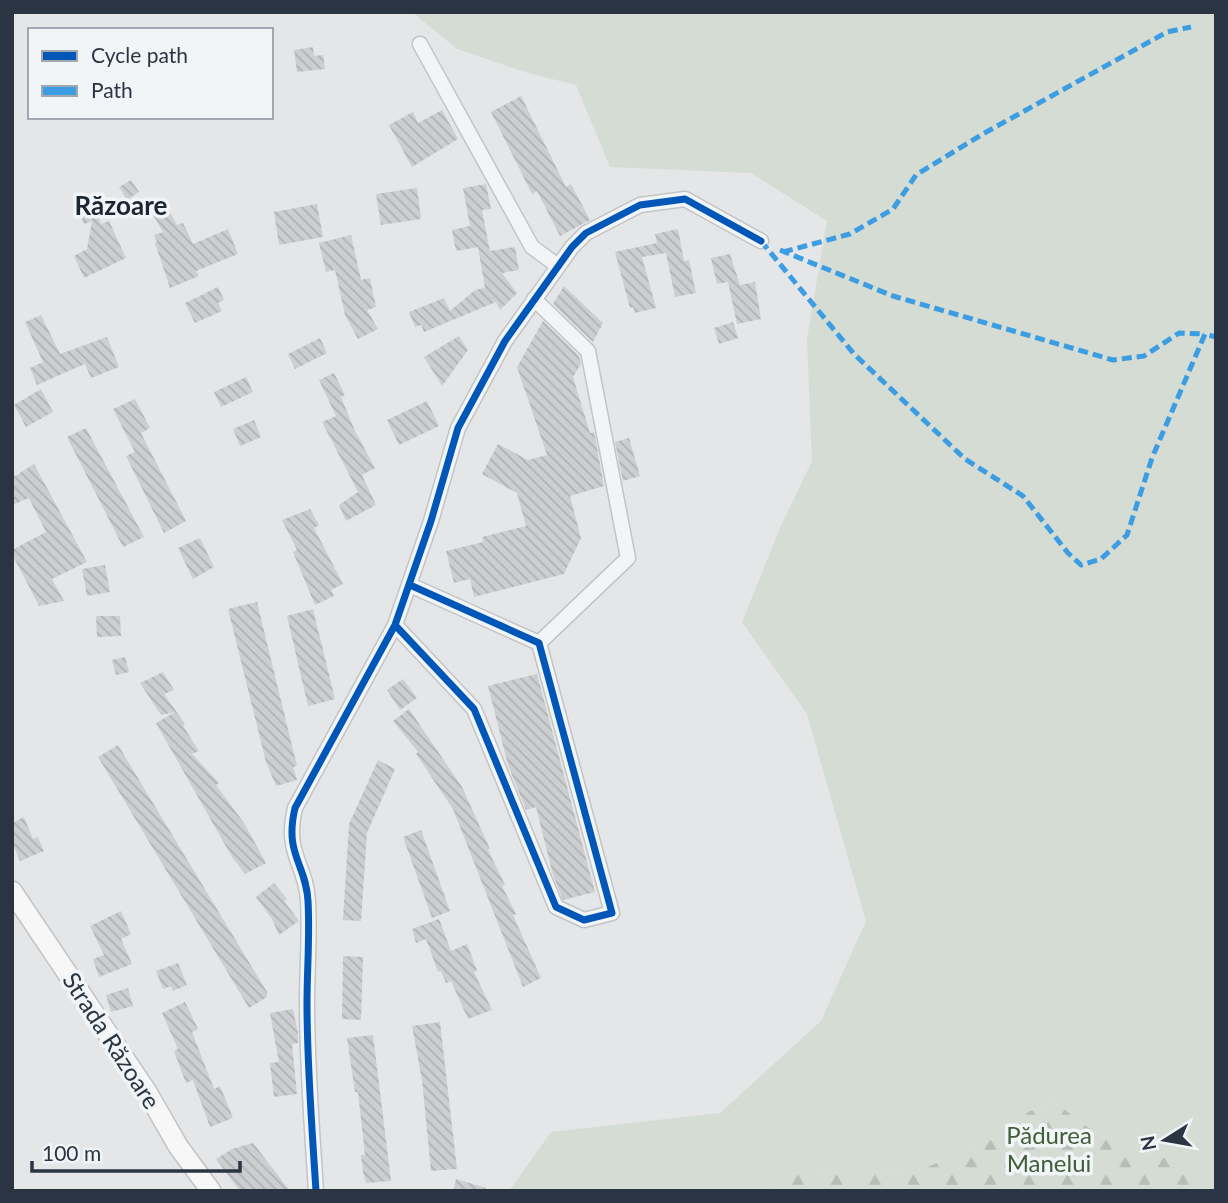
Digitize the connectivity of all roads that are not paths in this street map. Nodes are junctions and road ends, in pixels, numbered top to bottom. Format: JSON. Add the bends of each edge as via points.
{"nodes":[{"id":1,"x":421,"y":44,"type":"dead end"},
{"id":2,"x":761,"y":241,"type":"dead end"},
{"id":3,"x":558,"y":266,"type":"junction"},
{"id":4,"x":534,"y":299,"type":"junction"},
{"id":5,"x":410,"y":585,"type":"junction"},
{"id":6,"x":395,"y":625,"type":"junction"},
{"id":7,"x":539,"y":643,"type":"junction"},
{"id":8,"x":12,"y":891,"type":"edge"},
{"id":9,"x":211,"y":1191,"type":"edge"},
{"id":10,"x":316,"y":1191,"type":"edge"}],
"edges":[{"from":1,"to":3,"type":"street","via":[[533,247]]},
{"from":2,"to":3,"type":"street","via":[[685,199],[640,205],[586,233]]},
{"from":3,"to":4,"type":"street"},
{"from":4,"to":5,"type":"street","via":[[458,428]]},
{"from":4,"to":7,"type":"street","via":[[588,351],[628,558]]},
{"from":5,"to":6,"type":"street"},
{"from":5,"to":7,"type":"street"},
{"from":6,"to":7,"type":"street","via":[[474,709],[556,906],[584,920],[612,913]]},
{"from":6,"to":10,"type":"street","via":[[295,808],[292,824],[296,863],[307,892],[307,1015]]},
{"from":8,"to":9,"type":"street","name":"Strada Răzoare"}]}
